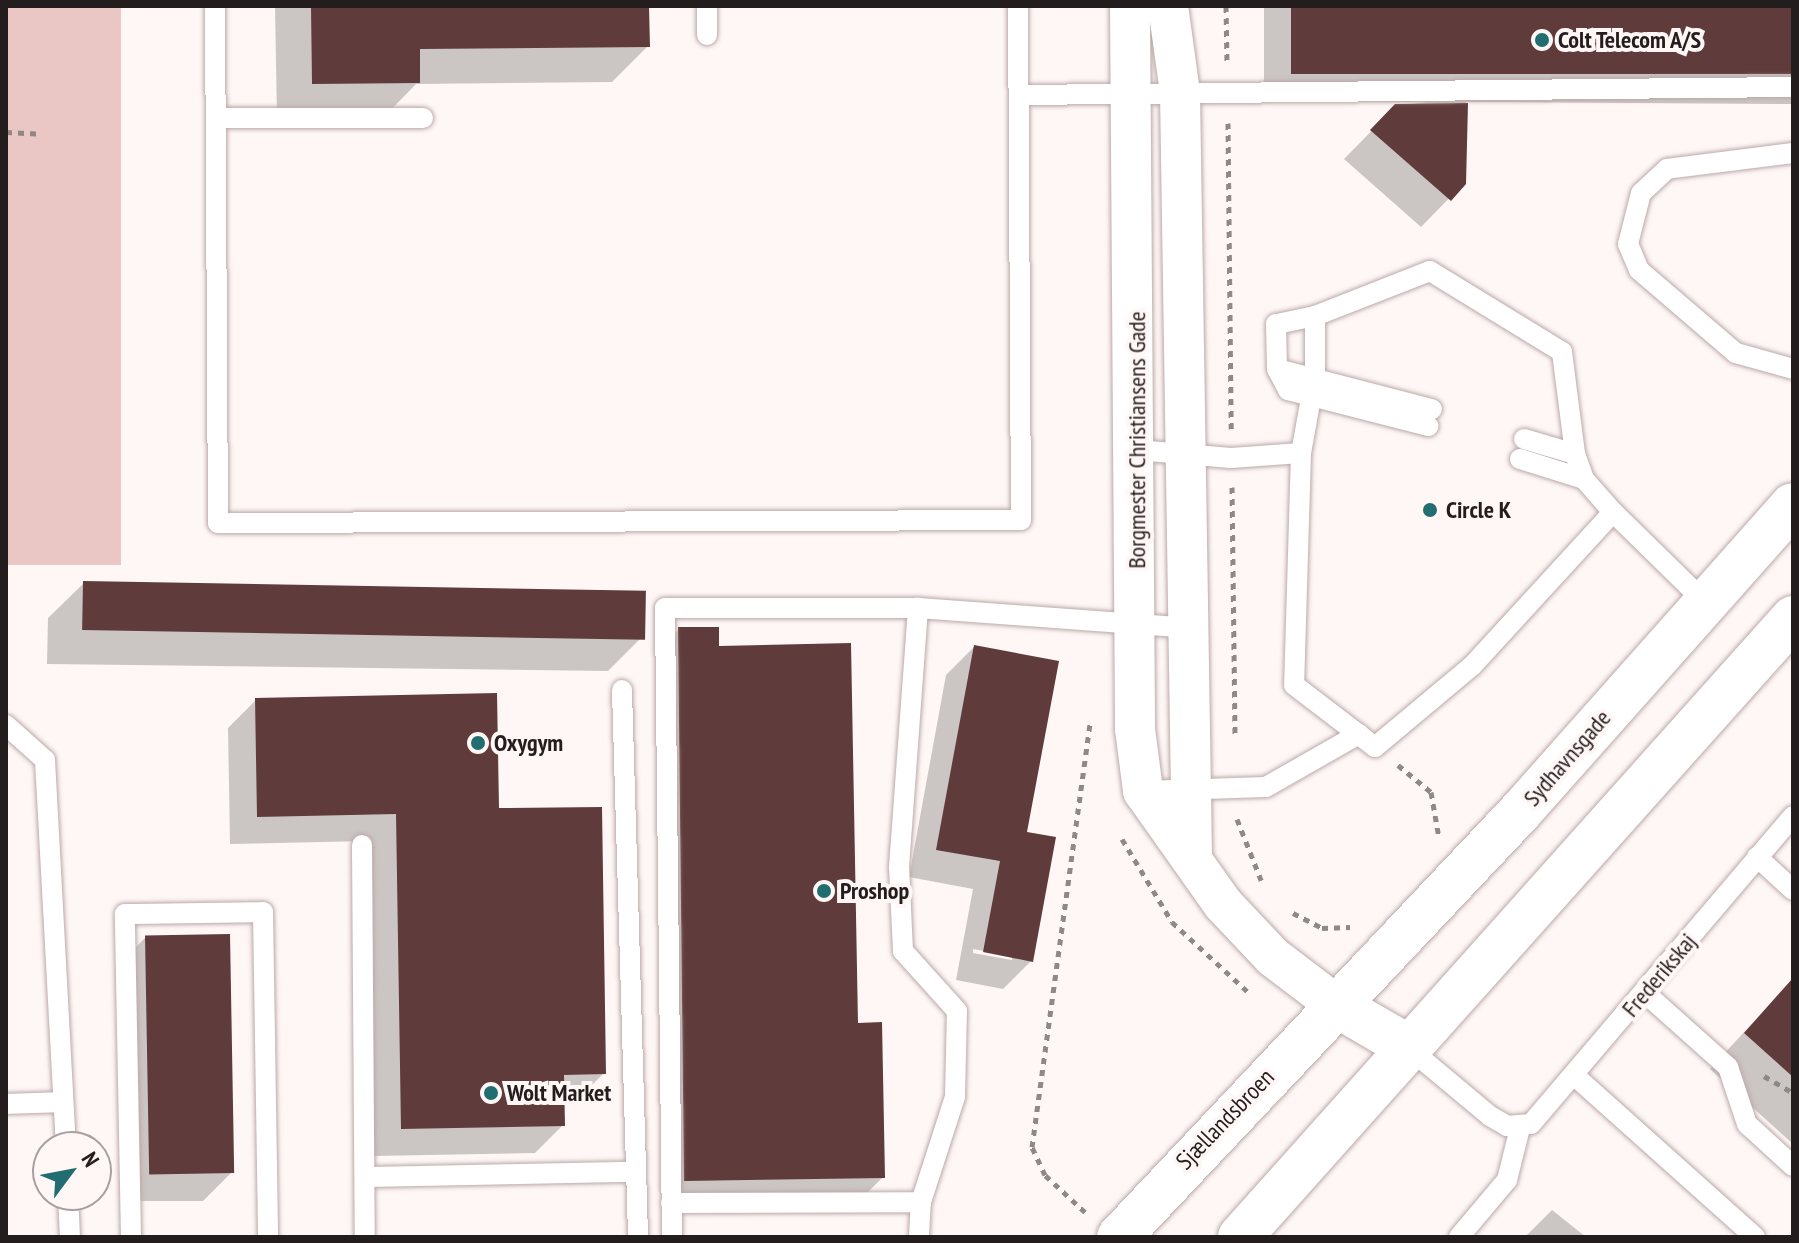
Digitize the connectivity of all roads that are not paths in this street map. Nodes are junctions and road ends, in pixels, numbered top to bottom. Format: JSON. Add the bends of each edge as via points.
{"nodes":[{"id":1,"x":215,"y":6,"type":"edge"},
{"id":2,"x":707,"y":6,"type":"edge"},
{"id":3,"x":1018,"y":6,"type":"edge"},
{"id":4,"x":1130,"y":6,"type":"edge"},
{"id":5,"x":1168,"y":6,"type":"edge"},
{"id":6,"x":707,"y":35,"type":"dead end"},
{"id":7,"x":1793,"y":87,"type":"edge"},
{"id":8,"x":1134,"y":92,"type":"junction"},
{"id":9,"x":1180,"y":93,"type":"junction"},
{"id":10,"x":1019,"y":95,"type":"junction"},
{"id":11,"x":216,"y":118,"type":"junction"},
{"id":12,"x":423,"y":118,"type":"dead end"},
{"id":13,"x":1793,"y":153,"type":"edge"},
{"id":14,"x":1315,"y":316,"type":"junction"},
{"id":15,"x":1793,"y":369,"type":"edge"},
{"id":16,"x":1313,"y":385,"type":"junction"},
{"id":17,"x":1430,"y":418,"type":"dead end"},
{"id":18,"x":1137,"y":450,"type":"junction"},
{"id":19,"x":1301,"y":453,"type":"junction"},
{"id":20,"x":1186,"y":454,"type":"junction"},
{"id":21,"x":1575,"y":454,"type":"junction"},
{"id":22,"x":1584,"y":479,"type":"junction"},
{"id":23,"x":1793,"y":505,"type":"edge"},
{"id":24,"x":1613,"y":512,"type":"junction"},
{"id":25,"x":1705,"y":602,"type":"junction"},
{"id":26,"x":918,"y":608,"type":"junction"},
{"id":27,"x":1793,"y":618,"type":"edge"},
{"id":28,"x":1136,"y":625,"type":"junction"},
{"id":29,"x":1188,"y":628,"type":"junction"},
{"id":30,"x":622,"y":690,"type":"dead end"},
{"id":31,"x":6,"y":725,"type":"edge"},
{"id":32,"x":1359,"y":734,"type":"junction"},
{"id":33,"x":1216,"y":790,"type":"junction"},
{"id":34,"x":1143,"y":791,"type":"junction"},
{"id":35,"x":1793,"y":816,"type":"edge"},
{"id":36,"x":362,"y":845,"type":"dead end"},
{"id":37,"x":1192,"y":857,"type":"junction"},
{"id":38,"x":1757,"y":857,"type":"junction"},
{"id":39,"x":1793,"y":890,"type":"edge"},
{"id":40,"x":1644,"y":992,"type":"junction"},
{"id":41,"x":1336,"y":1005,"type":"junction"},
{"id":42,"x":1405,"y":1045,"type":"junction"},
{"id":43,"x":1576,"y":1077,"type":"junction"},
{"id":44,"x":63,"y":1102,"type":"junction"},
{"id":45,"x":6,"y":1104,"type":"edge"},
{"id":46,"x":1520,"y":1128,"type":"junction"},
{"id":47,"x":65,"y":1131,"type":"edge"},
{"id":48,"x":1793,"y":1166,"type":"edge"},
{"id":49,"x":636,"y":1172,"type":"junction"},
{"id":50,"x":365,"y":1177,"type":"junction"},
{"id":51,"x":921,"y":1202,"type":"junction"},
{"id":52,"x":671,"y":1203,"type":"junction"},
{"id":53,"x":69,"y":1211,"type":"edge"},
{"id":54,"x":1106,"y":1228,"type":"edge"},
{"id":55,"x":70,"y":1237,"type":"edge"},
{"id":56,"x":131,"y":1237,"type":"edge"},
{"id":57,"x":268,"y":1237,"type":"edge"},
{"id":58,"x":365,"y":1237,"type":"edge"},
{"id":59,"x":638,"y":1237,"type":"edge"},
{"id":60,"x":672,"y":1237,"type":"edge"},
{"id":61,"x":919,"y":1237,"type":"edge"},
{"id":62,"x":1240,"y":1237,"type":"edge"},
{"id":63,"x":1459,"y":1237,"type":"edge"},
{"id":64,"x":1755,"y":1237,"type":"edge"}],
"edges":[{"from":1,"to":11,"type":"lane"},
{"from":2,"to":6,"type":"lane"},
{"from":3,"to":10,"type":"lane"},
{"from":4,"to":8,"type":"street","name":"Borgmester Christiansens Gade"},
{"from":5,"to":9,"type":"street","name":"Borgmester Christiansens Gade"},
{"from":7,"to":9,"type":"lane"},
{"from":8,"to":9,"type":"lane"},
{"from":8,"to":10,"type":"lane"},
{"from":8,"to":18,"type":"street","name":"Borgmester Christiansens Gade"},
{"from":9,"to":20,"type":"street","name":"Borgmester Christiansens Gade"},
{"from":10,"to":11,"type":"lane","via":[[1021,520],[218,523]]},
{"from":11,"to":12,"type":"lane"},
{"from":13,"to":15,"type":"lane","via":[[1667,169],[1641,193],[1628,244],[1639,270],[1736,353]]},
{"from":14,"to":16,"type":"lane"},
{"from":14,"to":16,"type":"lane","via":[[1276,324],[1277,369],[1288,390]]},
{"from":14,"to":21,"type":"lane","via":[[1430,271],[1562,352]]},
{"from":16,"to":17,"type":"lane"},
{"from":16,"to":19,"type":"lane"},
{"from":18,"to":20,"type":"lane"},
{"from":18,"to":28,"type":"street","name":"Borgmester Christiansens Gade"},
{"from":19,"to":20,"type":"lane","via":[[1231,458]]},
{"from":19,"to":32,"type":"lane","via":[[1294,685]]},
{"from":20,"to":29,"type":"street","name":"Borgmester Christiansens Gade"},
{"from":21,"to":22,"type":"lane"},
{"from":21,"to":22,"type":"lane","via":[[1522,449]]},
{"from":22,"to":24,"type":"lane"},
{"from":23,"to":25,"type":"street","name":"Sydhavnsgade"},
{"from":24,"to":25,"type":"lane"},
{"from":24,"to":32,"type":"lane","via":[[1472,666],[1375,747]]},
{"from":25,"to":41,"type":"street","name":"Sydhavnsgade"},
{"from":26,"to":28,"type":"lane"},
{"from":26,"to":51,"type":"lane","via":[[899,867],[903,951],[957,1011],[955,1097]]},
{"from":26,"to":52,"type":"lane","via":[[665,608]]},
{"from":27,"to":42,"type":"street"},
{"from":28,"to":29,"type":"lane"},
{"from":28,"to":34,"type":"street","name":"Borgmester Christiansens Gade"},
{"from":29,"to":33,"type":"street","name":"Borgmester Christiansens Gade"},
{"from":30,"to":49,"type":"lane"},
{"from":31,"to":44,"type":"lane","via":[[45,760]]},
{"from":32,"to":33,"type":"lane","via":[[1266,787]]},
{"from":33,"to":34,"type":"lane"},
{"from":33,"to":37,"type":"street","name":"Borgmester Christiansens Gade"},
{"from":34,"to":37,"type":"street"},
{"from":35,"to":38,"type":"lane","name":"Frederikskaj"},
{"from":36,"to":50,"type":"lane"},
{"from":37,"to":41,"type":"street","via":[[1244,927]]},
{"from":38,"to":39,"type":"lane"},
{"from":38,"to":40,"type":"lane","name":"Frederikskaj"},
{"from":40,"to":43,"type":"lane","name":"Frederikskaj"},
{"from":40,"to":48,"type":"lane","via":[[1728,1067],[1747,1124]]},
{"from":41,"to":42,"type":"street"},
{"from":41,"to":54,"type":"street","name":"Sjællandsbroen"},
{"from":42,"to":46,"type":"lane","via":[[1490,1116]]},
{"from":42,"to":62,"type":"street"},
{"from":43,"to":46,"type":"lane","name":"Frederikskaj"},
{"from":43,"to":64,"type":"lane"},
{"from":44,"to":45,"type":"lane"},
{"from":44,"to":47,"type":"lane"},
{"from":46,"to":63,"type":"lane","via":[[1507,1180]]},
{"from":49,"to":50,"type":"lane"},
{"from":49,"to":59,"type":"lane"},
{"from":50,"to":58,"type":"lane"},
{"from":51,"to":52,"type":"lane"},
{"from":51,"to":61,"type":"lane"},
{"from":52,"to":60,"type":"lane"},
{"from":53,"to":55,"type":"lane"},
{"from":56,"to":57,"type":"lane","via":[[125,914],[263,912]]}]}
